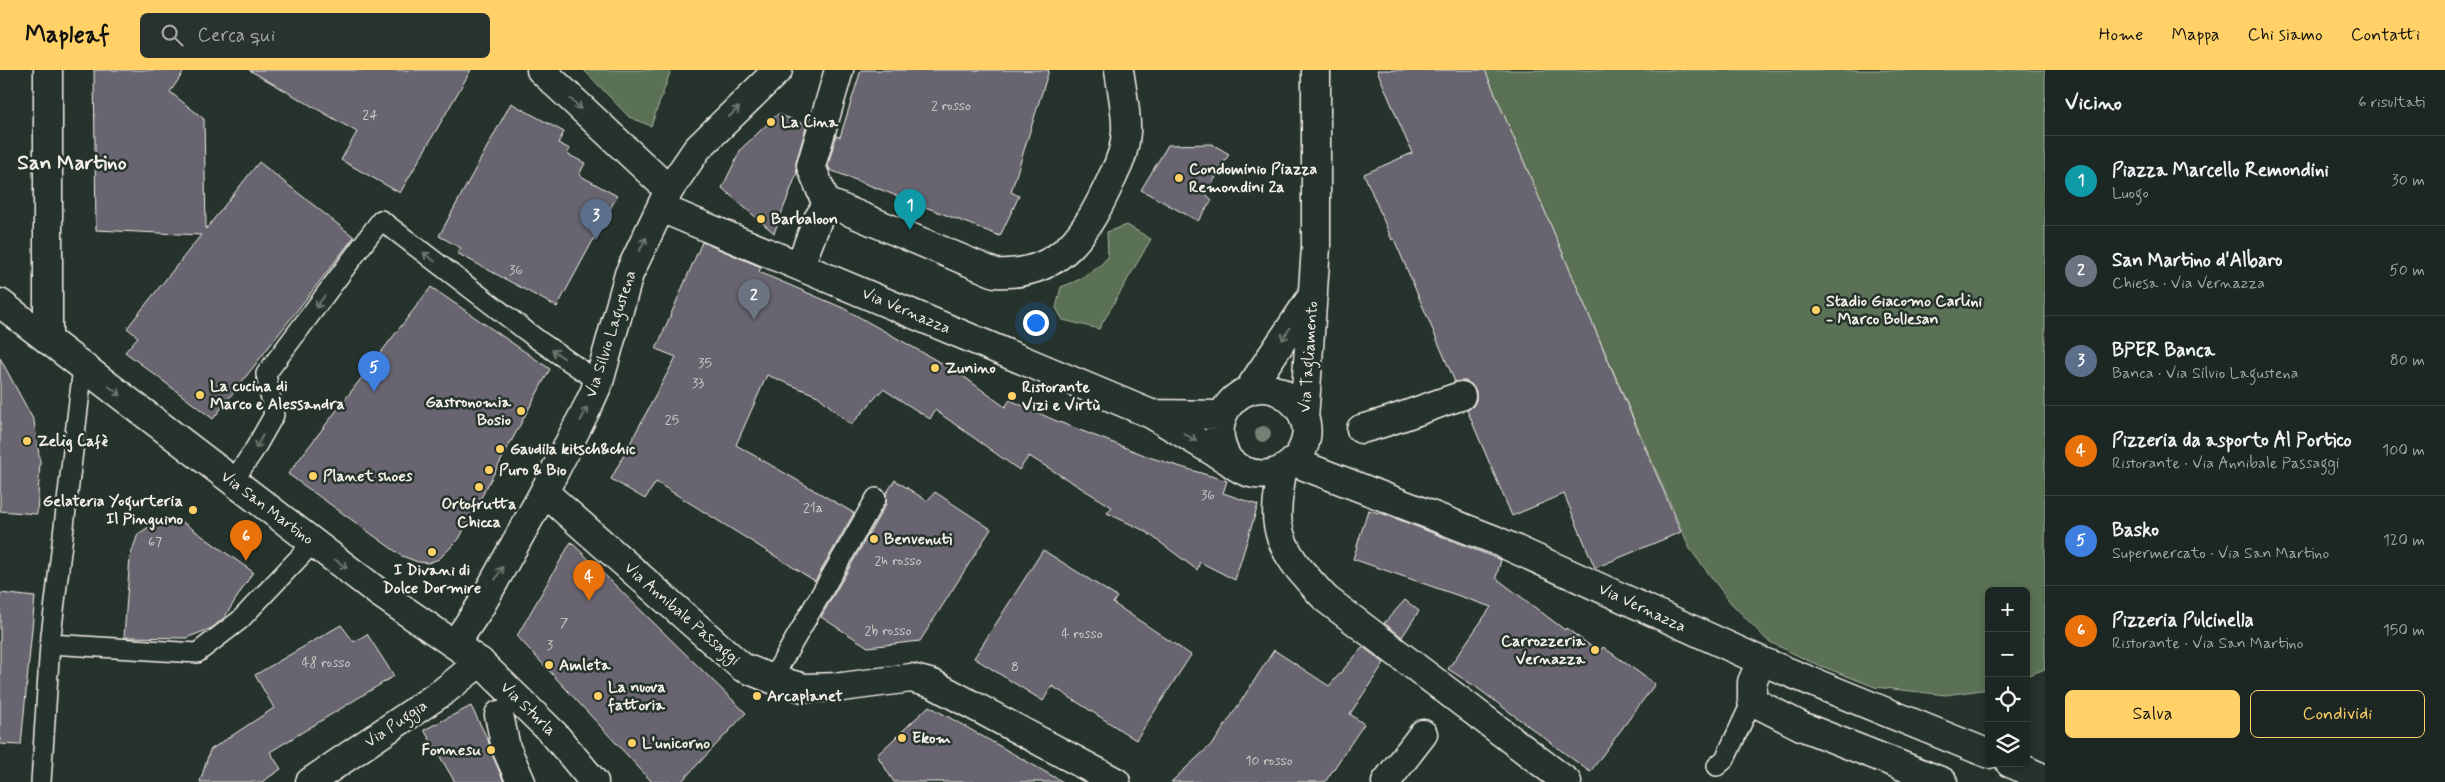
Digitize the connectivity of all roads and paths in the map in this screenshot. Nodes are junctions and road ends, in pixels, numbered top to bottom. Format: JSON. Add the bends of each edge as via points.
{"nodes":[{"id":1,"x":48,"y":70,"type":"edge"},
{"id":2,"x":541,"y":70,"type":"edge"},
{"id":3,"x":778,"y":70,"type":"edge"},
{"id":4,"x":839,"y":70,"type":"edge"},
{"id":5,"x":1120,"y":70,"type":"edge"},
{"id":6,"x":1316,"y":70,"type":"edge"},
{"id":7,"x":665,"y":199,"type":"junction"},
{"id":8,"x":827,"y":205,"type":"junction"},
{"id":9,"x":800,"y":265,"type":"junction"},
{"id":10,"x":1314,"y":294,"type":"junction"},
{"id":11,"x":0,"y":303,"type":"edge"},
{"id":12,"x":48,"y":340,"type":"junction"},
{"id":13,"x":83,"y":367,"type":"junction"},
{"id":14,"x":599,"y":382,"type":"junction"},
{"id":15,"x":1248,"y":391,"type":"junction"},
{"id":16,"x":1461,"y":396,"type":"dead end"},
{"id":17,"x":1151,"y":414,"type":"junction"},
{"id":18,"x":1222,"y":415,"type":"junction"},
{"id":19,"x":1304,"y":419,"type":"junction"},
{"id":20,"x":1361,"y":429,"type":"dead end"},
{"id":21,"x":1229,"y":461,"type":"junction"},
{"id":22,"x":1288,"y":466,"type":"junction"},
{"id":23,"x":233,"y":481,"type":"junction"},
{"id":24,"x":544,"y":492,"type":"junction"},
{"id":25,"x":876,"y":498,"type":"dead end"},
{"id":26,"x":313,"y":543,"type":"junction"},
{"id":27,"x":50,"y":644,"type":"junction"},
{"id":28,"x":455,"y":644,"type":"junction"},
{"id":29,"x":1762,"y":661,"type":"junction"},
{"id":30,"x":480,"y":662,"type":"junction"},
{"id":31,"x":772,"y":679,"type":"junction"},
{"id":32,"x":1752,"y":701,"type":"junction"},
{"id":33,"x":500,"y":715,"type":"dead end"},
{"id":34,"x":1423,"y":734,"type":"dead end"},
{"id":35,"x":1985,"y":752,"type":"edge"},
{"id":36,"x":1718,"y":766,"type":"dead end"},
{"id":37,"x":2019,"y":767,"type":"edge"},
{"id":38,"x":1914,"y":776,"type":"edge"},
{"id":39,"x":2045,"y":779,"type":"edge"},
{"id":40,"x":41,"y":782,"type":"edge"},
{"id":41,"x":310,"y":782,"type":"edge"},
{"id":42,"x":521,"y":782,"type":"edge"},
{"id":43,"x":594,"y":782,"type":"edge"},
{"id":44,"x":1116,"y":782,"type":"edge"},
{"id":45,"x":1386,"y":782,"type":"edge"},
{"id":46,"x":1567,"y":782,"type":"edge"},
{"id":47,"x":1943,"y":782,"type":"edge"}],
"edges":[{"from":1,"to":12,"type":"street"},
{"from":2,"to":7,"type":"street","name":"Via Vernazza","one_way":true,"via":[[647,172]]},
{"from":7,"to":3,"type":"street","name":"Via Silvio Lagustena","one_way":true,"via":[[697,149]]},
{"from":4,"to":8,"type":"street","via":[[811,166]]},
{"from":5,"to":8,"type":"street","via":[[1127,134],[1120,162],[1096,213],[1072,245],[1056,258],[1035,267],[1005,273],[983,269]]},
{"from":6,"to":10,"type":"street","name":"Via Tagliamento"},
{"from":7,"to":9,"type":"street","name":"Via Vernazza"},
{"from":14,"to":7,"type":"street","name":"Via Silvio Lagustena","one_way":true,"via":[[629,274]]},
{"from":8,"to":9,"type":"street"},
{"from":9,"to":17,"type":"street","name":"Via Vernazza"},
{"from":10,"to":15,"type":"street","name":"Via Tagliamento","one_way":true},
{"from":10,"to":19,"type":"street","name":"Via Tagliamento"},
{"from":11,"to":12,"type":"street","name":"Via San Martino"},
{"from":12,"to":13,"type":"street","name":"Via San Martino"},
{"from":13,"to":23,"type":"street","name":"Via San Martino","one_way":true},
{"from":13,"to":27,"type":"lane"},
{"from":14,"to":23,"type":"lane","one_way":true,"via":[[538,340],[380,220],[266,374],[274,415]]},
{"from":24,"to":14,"type":"street","name":"Via Silvio Lagustena","one_way":true},
{"from":15,"to":18,"type":"street","via":[[1228,404]]},
{"from":15,"to":19,"type":"street","via":[[1260,388],[1286,396]]},
{"from":16,"to":20,"type":"street"},
{"from":17,"to":18,"type":"street","name":"Via Vernazza"},
{"from":17,"to":21,"type":"street","name":"Via Vernazza","one_way":true},
{"from":18,"to":21,"type":"street","via":[[1219,439]]},
{"from":19,"to":22,"type":"street","via":[[1303,449]]},
{"from":21,"to":22,"type":"street","name":"Via Vernazza","via":[[1252,475],[1267,475]]},
{"from":22,"to":29,"type":"street","name":"Via Vernazza","via":[[1495,540]]},
{"from":22,"to":46,"type":"street","via":[[1277,524],[1285,548],[1300,571],[1326,599]]},
{"from":23,"to":26,"type":"street","name":"Via San Martino"},
{"from":28,"to":24,"type":"street","name":"Via Silvio Lagustena","one_way":true,"via":[[480,607]]},
{"from":24,"to":31,"type":"street","name":"Via Annibale Passaggi","via":[[742,667]]},
{"from":25,"to":31,"type":"lane"},
{"from":26,"to":27,"type":"lane","via":[[240,620],[197,653]]},
{"from":26,"to":28,"type":"street","name":"Via San Martino","one_way":true},
{"from":27,"to":40,"type":"lane"},
{"from":28,"to":30,"type":"street","name":"Via Sturla"},
{"from":29,"to":32,"type":"street","via":[[1752,682]]},
{"from":29,"to":35,"type":"street","name":"Via Vernazza"},
{"from":30,"to":41,"type":"street","name":"Via Puggia","via":[[444,691]]},
{"from":30,"to":43,"type":"street","name":"Via Sturla","via":[[554,734]]},
{"from":31,"to":44,"type":"street","name":"Via Annibale Passaggi","via":[[804,688],[842,687],[911,678],[933,684]]},
{"from":32,"to":36,"type":"lane","via":[[1725,759]]},
{"from":32,"to":38,"type":"street"},
{"from":33,"to":42,"type":"street","via":[[506,748]]},
{"from":34,"to":45,"type":"street"},
{"from":37,"to":39,"type":"street"},
{"from":38,"to":47,"type":"street"}]}
